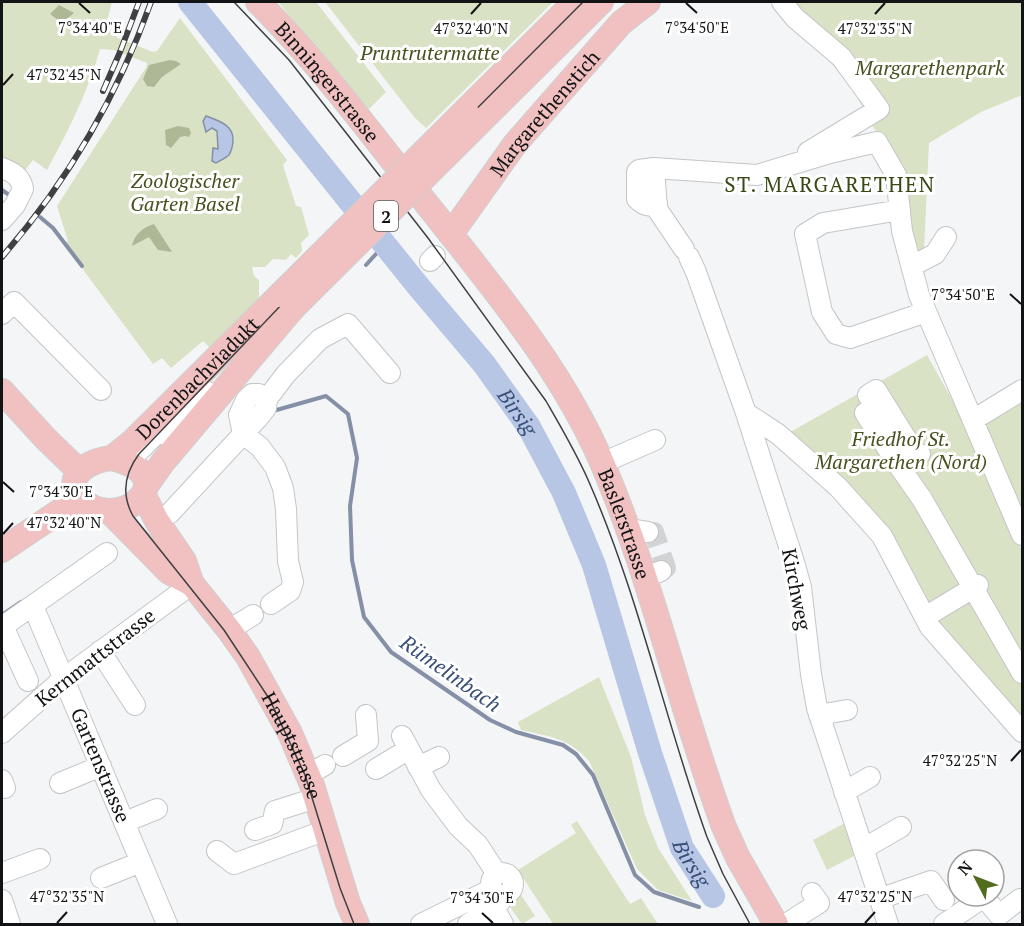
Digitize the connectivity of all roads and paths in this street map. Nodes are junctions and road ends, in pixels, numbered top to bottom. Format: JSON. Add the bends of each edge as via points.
{"nodes":[{"id":1,"x":258,"y":2,"type":"edge"},
{"id":2,"x":575,"y":2,"type":"edge"},
{"id":3,"x":602,"y":2,"type":"edge"},
{"id":4,"x":648,"y":2,"type":"edge"},
{"id":5,"x":782,"y":2,"type":"edge"},
{"id":6,"x":472,"y":116,"type":"junction"},
{"id":7,"x":395,"y":164,"type":"joint"},
{"id":8,"x":2,"y":168,"type":"edge"},
{"id":9,"x":778,"y":169,"type":"junction"},
{"id":10,"x":900,"y":210,"type":"junction"},
{"id":11,"x":2,"y":220,"type":"edge"},
{"id":12,"x":451,"y":234,"type":"junction"},
{"id":13,"x":946,"y":237,"type":"dead end"},
{"id":14,"x":912,"y":266,"type":"junction"},
{"id":15,"x":286,"y":302,"type":"junction"},
{"id":16,"x":926,"y":312,"type":"junction"},
{"id":17,"x":2,"y":314,"type":"edge"},
{"id":18,"x":390,"y":373,"type":"dead end"},
{"id":19,"x":101,"y":390,"type":"dead end"},
{"id":20,"x":1023,"y":390,"type":"edge"},
{"id":21,"x":2,"y":391,"type":"edge"},
{"id":22,"x":876,"y":407,"type":"dead end"},
{"id":23,"x":746,"y":413,"type":"junction"},
{"id":24,"x":973,"y":420,"type":"junction"},
{"id":25,"x":243,"y":434,"type":"junction"},
{"id":26,"x":655,"y":440,"type":"dead end"},
{"id":27,"x":602,"y":463,"type":"junction"},
{"id":28,"x":79,"y":471,"type":"junction"},
{"id":29,"x":134,"y":475,"type":"junction"},
{"id":30,"x":81,"y":497,"type":"junction"},
{"id":31,"x":109,"y":511,"type":"junction"},
{"id":32,"x":158,"y":521,"type":"junction"},
{"id":33,"x":1023,"y":535,"type":"edge"},
{"id":34,"x":2,"y":550,"type":"edge"},
{"id":35,"x":107,"y":554,"type":"dead end"},
{"id":36,"x":192,"y":584,"type":"junction"},
{"id":37,"x":975,"y":586,"type":"junction"},
{"id":38,"x":271,"y":604,"type":"dead end"},
{"id":39,"x":33,"y":606,"type":"junction"},
{"id":40,"x":253,"y":615,"type":"dead end"},
{"id":41,"x":925,"y":617,"type":"junction"},
{"id":42,"x":2,"y":626,"type":"edge"},
{"id":43,"x":229,"y":630,"type":"junction"},
{"id":44,"x":100,"y":651,"type":"junction"},
{"id":45,"x":1023,"y":673,"type":"edge"},
{"id":46,"x":64,"y":678,"type":"junction"},
{"id":47,"x":28,"y":681,"type":"dead end"},
{"id":48,"x":820,"y":701,"type":"junction"},
{"id":49,"x":135,"y":705,"type":"dead end"},
{"id":50,"x":847,"y":710,"type":"dead end"},
{"id":51,"x":366,"y":715,"type":"dead end"},
{"id":52,"x":1023,"y":732,"type":"edge"},
{"id":53,"x":2,"y":733,"type":"edge"},
{"id":54,"x":343,"y":756,"type":"dead end"},
{"id":55,"x":438,"y":758,"type":"dead end"},
{"id":56,"x":101,"y":766,"type":"junction"},
{"id":57,"x":418,"y":767,"type":"junction"},
{"id":58,"x":376,"y":769,"type":"dead end"},
{"id":59,"x":870,"y":777,"type":"dead end"},
{"id":60,"x":60,"y":783,"type":"dead end"},
{"id":61,"x":844,"y":792,"type":"junction"},
{"id":62,"x":316,"y":798,"type":"junction"},
{"id":63,"x":157,"y":808,"type":"dead end"},
{"id":64,"x":125,"y":822,"type":"junction"},
{"id":65,"x":902,"y":827,"type":"dead end"},
{"id":66,"x":255,"y":830,"type":"dead end"},
{"id":67,"x":327,"y":831,"type":"junction"},
{"id":68,"x":863,"y":849,"type":"junction"},
{"id":69,"x":216,"y":851,"type":"dead end"},
{"id":70,"x":40,"y":859,"type":"dead end"},
{"id":71,"x":141,"y":862,"type":"junction"},
{"id":72,"x":2,"y":873,"type":"edge"},
{"id":73,"x":101,"y":878,"type":"dead end"},
{"id":74,"x":812,"y":893,"type":"dead end"},
{"id":75,"x":497,"y":898,"type":"edge"},
{"id":76,"x":879,"y":899,"type":"junction"},
{"id":77,"x":1020,"y":899,"type":"dead end"},
{"id":78,"x":2,"y":900,"type":"edge"},
{"id":79,"x":944,"y":900,"type":"dead end"},
{"id":80,"x":451,"y":917,"type":"edge"},
{"id":81,"x":10,"y":924,"type":"edge"},
{"id":82,"x":167,"y":924,"type":"edge"},
{"id":83,"x":357,"y":924,"type":"edge"},
{"id":84,"x":421,"y":924,"type":"edge"},
{"id":85,"x":468,"y":924,"type":"edge"},
{"id":86,"x":776,"y":924,"type":"edge"},
{"id":87,"x":786,"y":924,"type":"edge"},
{"id":88,"x":888,"y":924,"type":"edge"},
{"id":89,"x":944,"y":924,"type":"edge"}],
"edges":[{"from":1,"to":7,"type":"main road","name":"Binningerstrasse"},
{"from":2,"to":6,"type":"main road","number":"2"},
{"from":3,"to":6,"type":"main road","number":"2"},
{"from":4,"to":12,"type":"main road","name":"Margarethenstich","via":[[621,23],[515,144]]},
{"from":5,"to":9,"type":"street","via":[[841,57],[879,109]]},
{"from":6,"to":15,"type":"main road","number":"2","bridge":true},
{"from":7,"to":12,"type":"main road","name":"Baslerstrasse"},
{"from":8,"to":11,"type":"street","via":[[17,176],[23,189]]},
{"from":9,"to":10,"type":"street","via":[[877,142],[896,175]]},
{"from":9,"to":23,"type":"street","name":"Kirchweg","via":[[757,175],[654,168],[657,209],[700,282]]},
{"from":10,"to":14,"type":"street"},
{"from":10,"to":16,"type":"street","via":[[824,223],[805,234],[822,312],[836,334],[850,338]]},
{"from":12,"to":27,"type":"main road","name":"Baslerstrasse","via":[[553,371]]},
{"from":13,"to":14,"type":"street","via":[[935,254]]},
{"from":14,"to":16,"type":"street"},
{"from":15,"to":29,"type":"main road","name":"Dorenbachviadukt","number":"2","via":[[163,462]]},
{"from":15,"to":29,"type":"main road","name":"Dorenbachviadukt","number":"2","via":[[132,442]]},
{"from":16,"to":24,"type":"street"},
{"from":17,"to":19,"type":"street","via":[[14,302]]},
{"from":18,"to":25,"type":"street","via":[[348,324],[321,339],[286,374],[267,399],[266,408]]},
{"from":20,"to":24,"type":"street"},
{"from":21,"to":28,"type":"main road"},
{"from":22,"to":37,"type":"street","via":[[865,413],[907,457],[922,499]]},
{"from":23,"to":41,"type":"street","via":[[778,434],[838,487],[882,536]]},
{"from":23,"to":48,"type":"street","name":"Kirchweg","via":[[800,559],[811,674]]},
{"from":24,"to":33,"type":"street"},
{"from":25,"to":32,"type":"street"},
{"from":25,"to":38,"type":"street","via":[[260,447],[283,488],[293,582],[290,591]]},
{"from":26,"to":27,"type":"street"},
{"from":27,"to":86,"type":"main road","name":"Baslerstrasse","via":[[638,531],[712,796],[738,858]]},
{"from":28,"to":29,"type":"main road","via":[[93,461]]},
{"from":28,"to":30,"type":"main road","via":[[75,489]]},
{"from":29,"to":31,"type":"main road","via":[[138,501]]},
{"from":29,"to":32,"type":"main road","name":"Hauptstrasse"},
{"from":30,"to":31,"type":"main road","via":[[96,508]]},
{"from":30,"to":34,"type":"main road"},
{"from":31,"to":36,"type":"main road","name":"Hauptstrasse","via":[[169,572]]},
{"from":32,"to":36,"type":"main road","name":"Hauptstrasse","via":[[184,561]]},
{"from":35,"to":39,"type":"street"},
{"from":36,"to":43,"type":"main road","name":"Hauptstrasse"},
{"from":36,"to":44,"type":"street","name":"Kernmattstrasse"},
{"from":37,"to":41,"type":"street"},
{"from":37,"to":45,"type":"street"},
{"from":39,"to":42,"type":"street"},
{"from":39,"to":46,"type":"street","name":"Gartenstrasse"},
{"from":40,"to":43,"type":"street"},
{"from":41,"to":52,"type":"street"},
{"from":42,"to":47,"type":"street"},
{"from":43,"to":62,"type":"main road","name":"Hauptstrasse","via":[[316,770]]},
{"from":44,"to":46,"type":"street","name":"Kernmattstrasse"},
{"from":44,"to":49,"type":"street"},
{"from":46,"to":53,"type":"street","name":"Kernmattstrasse"},
{"from":46,"to":56,"type":"street","name":"Gartenstrasse"},
{"from":48,"to":50,"type":"street"},
{"from":48,"to":61,"type":"street","name":"Kirchweg"},
{"from":51,"to":54,"type":"street","via":[[368,741]]},
{"from":55,"to":57,"type":"street"},
{"from":56,"to":60,"type":"street"},
{"from":56,"to":64,"type":"street","name":"Gartenstrasse"},
{"from":57,"to":58,"type":"street","via":[[405,742]]},
{"from":57,"to":75,"type":"street","via":[[458,826],[478,845]]},
{"from":59,"to":61,"type":"street"},
{"from":61,"to":68,"type":"street","name":"Kirchweg"},
{"from":62,"to":66,"type":"street","via":[[275,811],[272,824]]},
{"from":62,"to":67,"type":"main road","name":"Hauptstrasse"},
{"from":63,"to":64,"type":"street"},
{"from":64,"to":71,"type":"street","name":"Gartenstrasse"},
{"from":65,"to":68,"type":"street"},
{"from":67,"to":69,"type":"street","via":[[234,864]]},
{"from":67,"to":83,"type":"main road","name":"Hauptstrasse"},
{"from":68,"to":76,"type":"street","name":"Kirchweg"},
{"from":70,"to":72,"type":"street"},
{"from":71,"to":73,"type":"street"},
{"from":71,"to":82,"type":"street","name":"Gartenstrasse"},
{"from":74,"to":87,"type":"street","via":[[819,903]]},
{"from":75,"to":80,"type":"street"},
{"from":75,"to":85,"type":"street"},
{"from":76,"to":79,"type":"street","via":[[931,881]]},
{"from":76,"to":88,"type":"street","name":"Kirchweg"},
{"from":77,"to":89,"type":"street","via":[[999,915],[984,897]]},
{"from":78,"to":81,"type":"street"},
{"from":80,"to":84,"type":"street"}]}
